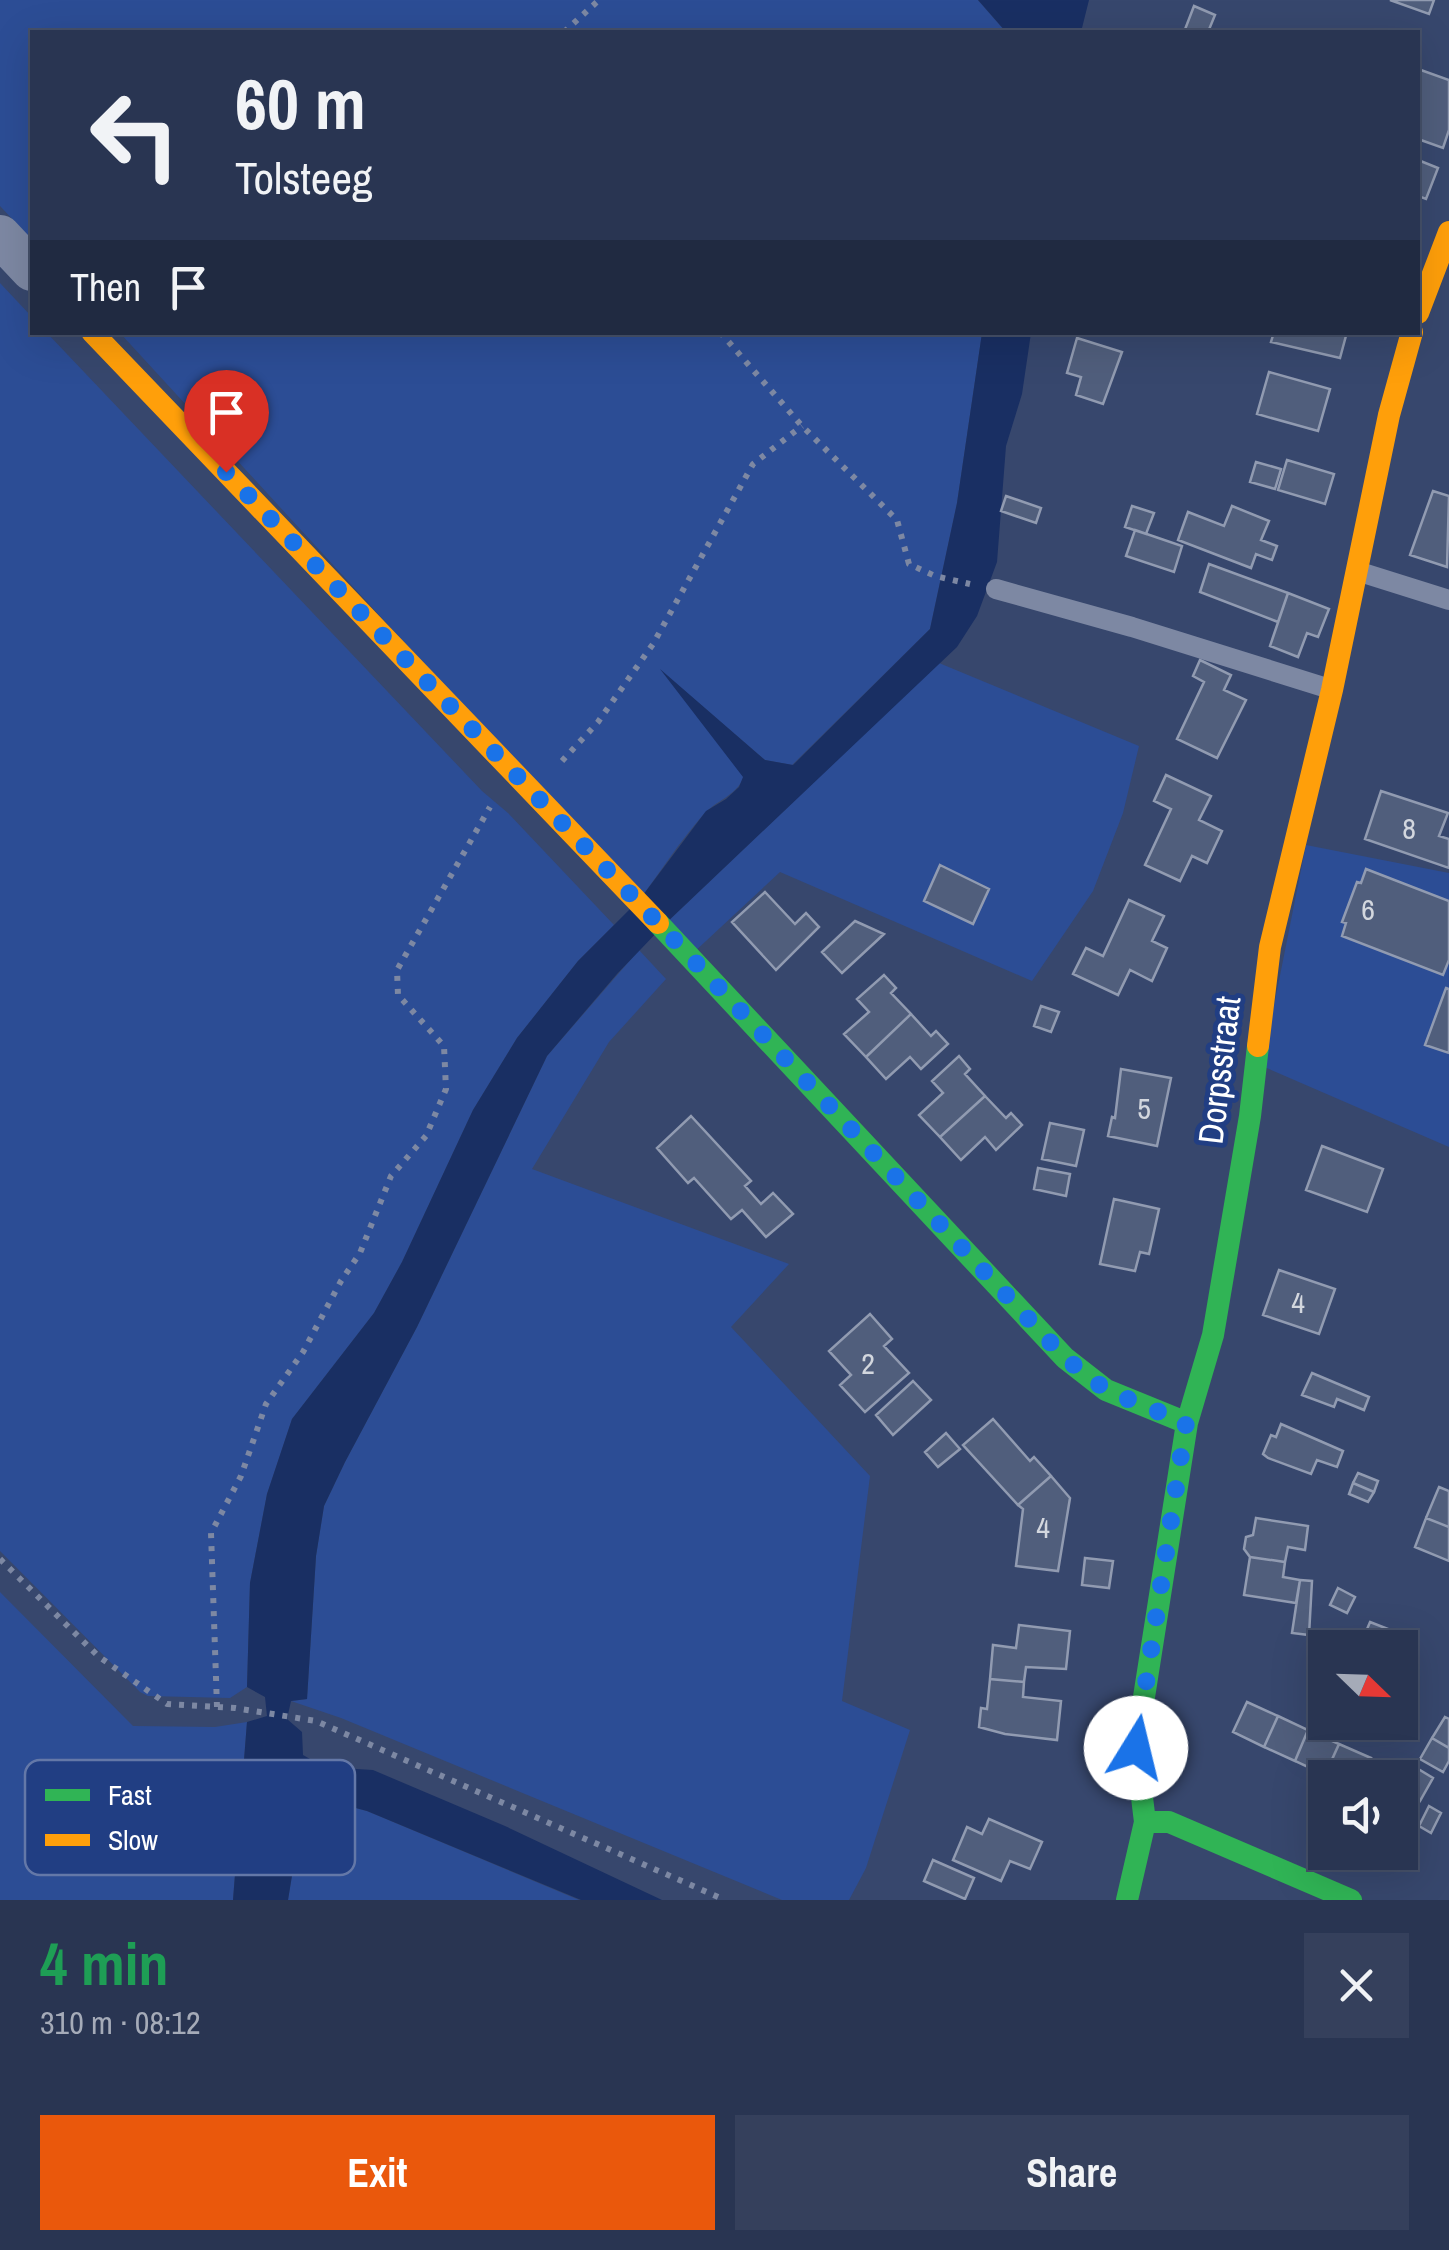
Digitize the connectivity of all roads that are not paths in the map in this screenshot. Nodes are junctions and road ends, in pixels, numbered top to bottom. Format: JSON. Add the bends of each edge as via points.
{"nodes":[{"id":1,"x":1449,"y":232,"type":"edge"},
{"id":2,"x":0,"y":236,"type":"edge"},
{"id":3,"x":30,"y":268,"type":"edge"},
{"id":4,"x":1420,"y":308,"type":"edge"},
{"id":5,"x":95,"y":335,"type":"edge"},
{"id":6,"x":1411,"y":335,"type":"edge"},
{"id":7,"x":1358,"y":572,"type":"junction"},
{"id":8,"x":996,"y":589,"type":"dead end"},
{"id":9,"x":1449,"y":600,"type":"edge"},
{"id":10,"x":1332,"y":690,"type":"junction"},
{"id":11,"x":1186,"y":1423,"type":"junction"},
{"id":12,"x":1145,"y":1822,"type":"junction"},
{"id":13,"x":1127,"y":1900,"type":"edge"},
{"id":14,"x":1351,"y":1900,"type":"edge"}],
"edges":[{"from":1,"to":4,"type":"street"},
{"from":2,"to":3,"type":"street"},
{"from":5,"to":11,"type":"street","via":[[1065,1358],[1106,1390]]},
{"from":6,"to":7,"type":"street","name":"Dorpsstraat"},
{"from":7,"to":9,"type":"lane"},
{"from":7,"to":10,"type":"street","name":"Dorpsstraat"},
{"from":8,"to":10,"type":"lane"},
{"from":10,"to":11,"type":"street","name":"Dorpsstraat","via":[[1270,947],[1214,1335]]},
{"from":11,"to":12,"type":"street","name":"Dorpsstraat","via":[[1136,1748]]},
{"from":12,"to":13,"type":"street","name":"Dorpsstraat"},
{"from":12,"to":14,"type":"street","via":[[1169,1822]]}]}
